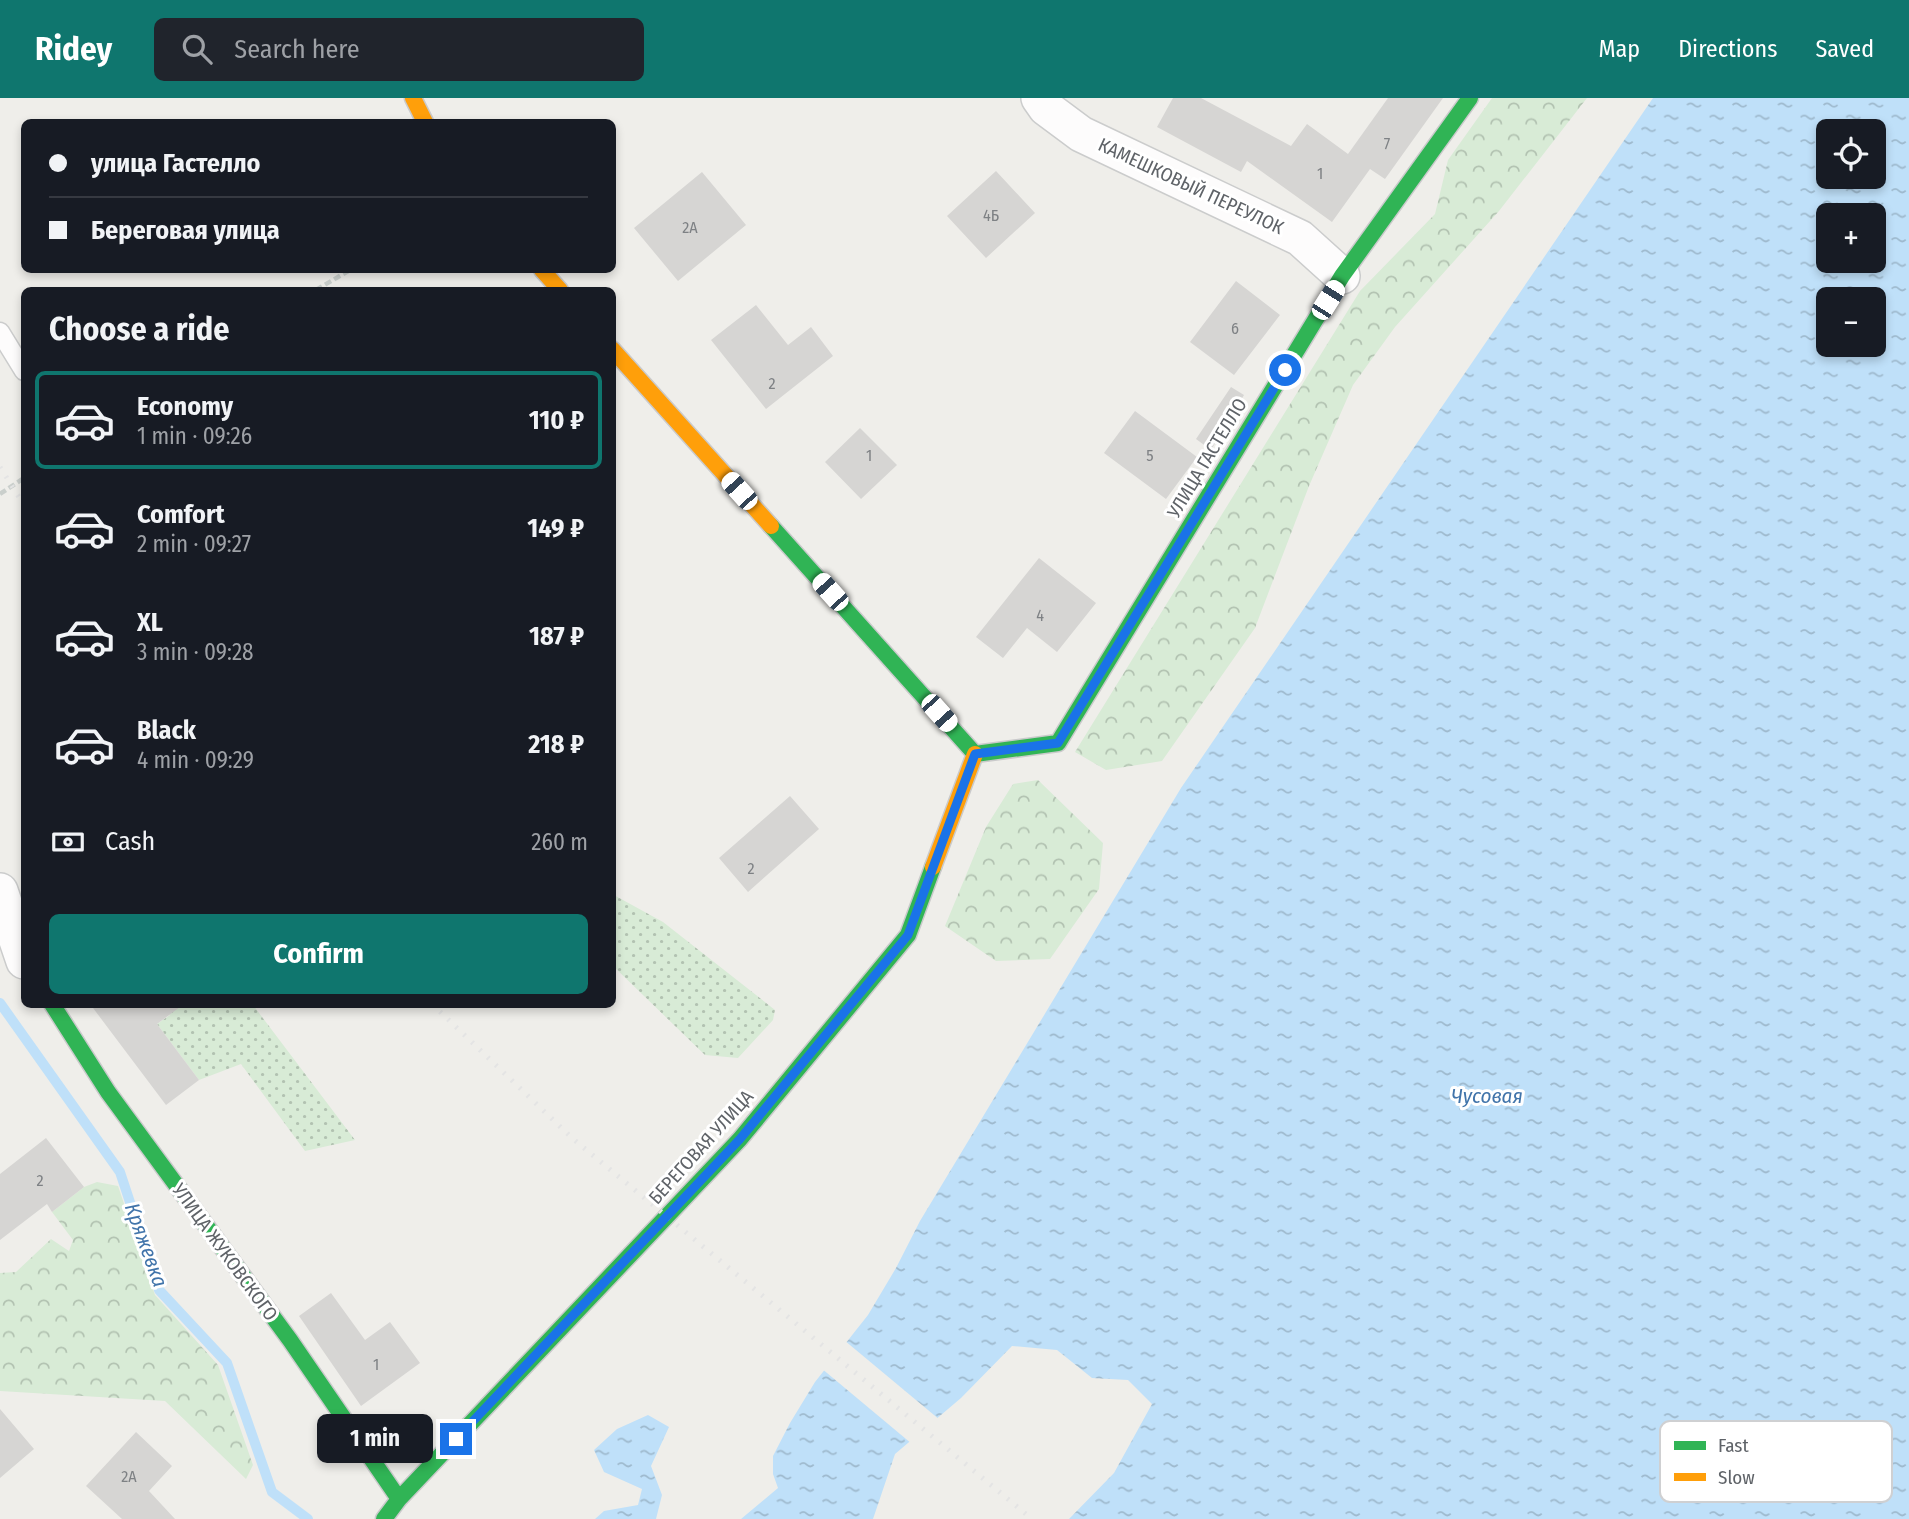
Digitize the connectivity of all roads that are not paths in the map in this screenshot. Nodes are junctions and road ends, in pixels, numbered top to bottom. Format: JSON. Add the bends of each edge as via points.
{"nodes":[{"id":1,"x":413,"y":98,"type":"edge"},
{"id":2,"x":1039,"y":98,"type":"edge"},
{"id":3,"x":1470,"y":98,"type":"edge"},
{"id":4,"x":424,"y":119,"type":"edge"},
{"id":5,"x":544,"y":273,"type":"edge"},
{"id":6,"x":1342,"y":276,"type":"junction"},
{"id":7,"x":556,"y":287,"type":"edge"},
{"id":8,"x":0,"y":332,"type":"edge"},
{"id":9,"x":616,"y":353,"type":"edge"},
{"id":10,"x":21,"y":366,"type":"edge"},
{"id":11,"x":975,"y":754,"type":"junction"},
{"id":12,"x":0,"y":891,"type":"edge"},
{"id":13,"x":21,"y":952,"type":"edge"},
{"id":14,"x":55,"y":1008,"type":"edge"},
{"id":15,"x":399,"y":1499,"type":"junction"},
{"id":16,"x":384,"y":1519,"type":"edge"}],
"edges":[{"from":1,"to":4,"type":"street"},
{"from":2,"to":6,"type":"street","name":"КАМЕШКОВЫЙ ПЕРЕУЛОК","via":[[1081,134],[1300,238]]},
{"from":3,"to":6,"type":"street","name":"УЛИЦА ГАСТЕЛЛО"},
{"from":5,"to":7,"type":"street"},
{"from":6,"to":11,"type":"street","name":"УЛИЦА ГАСТЕЛЛО","via":[[1058,743]]},
{"from":8,"to":10,"type":"lane"},
{"from":9,"to":11,"type":"street"},
{"from":11,"to":15,"type":"street","name":"БЕРЕГОВАЯ УЛИЦА","via":[[908,935],[740,1139]]},
{"from":12,"to":13,"type":"street"},
{"from":14,"to":15,"type":"street","name":"УЛИЦА ЖУКОВСКОГО","via":[[108,1092],[290,1340]]},
{"from":15,"to":16,"type":"street","name":"БЕРЕГОВАЯ УЛИЦА"}]}
